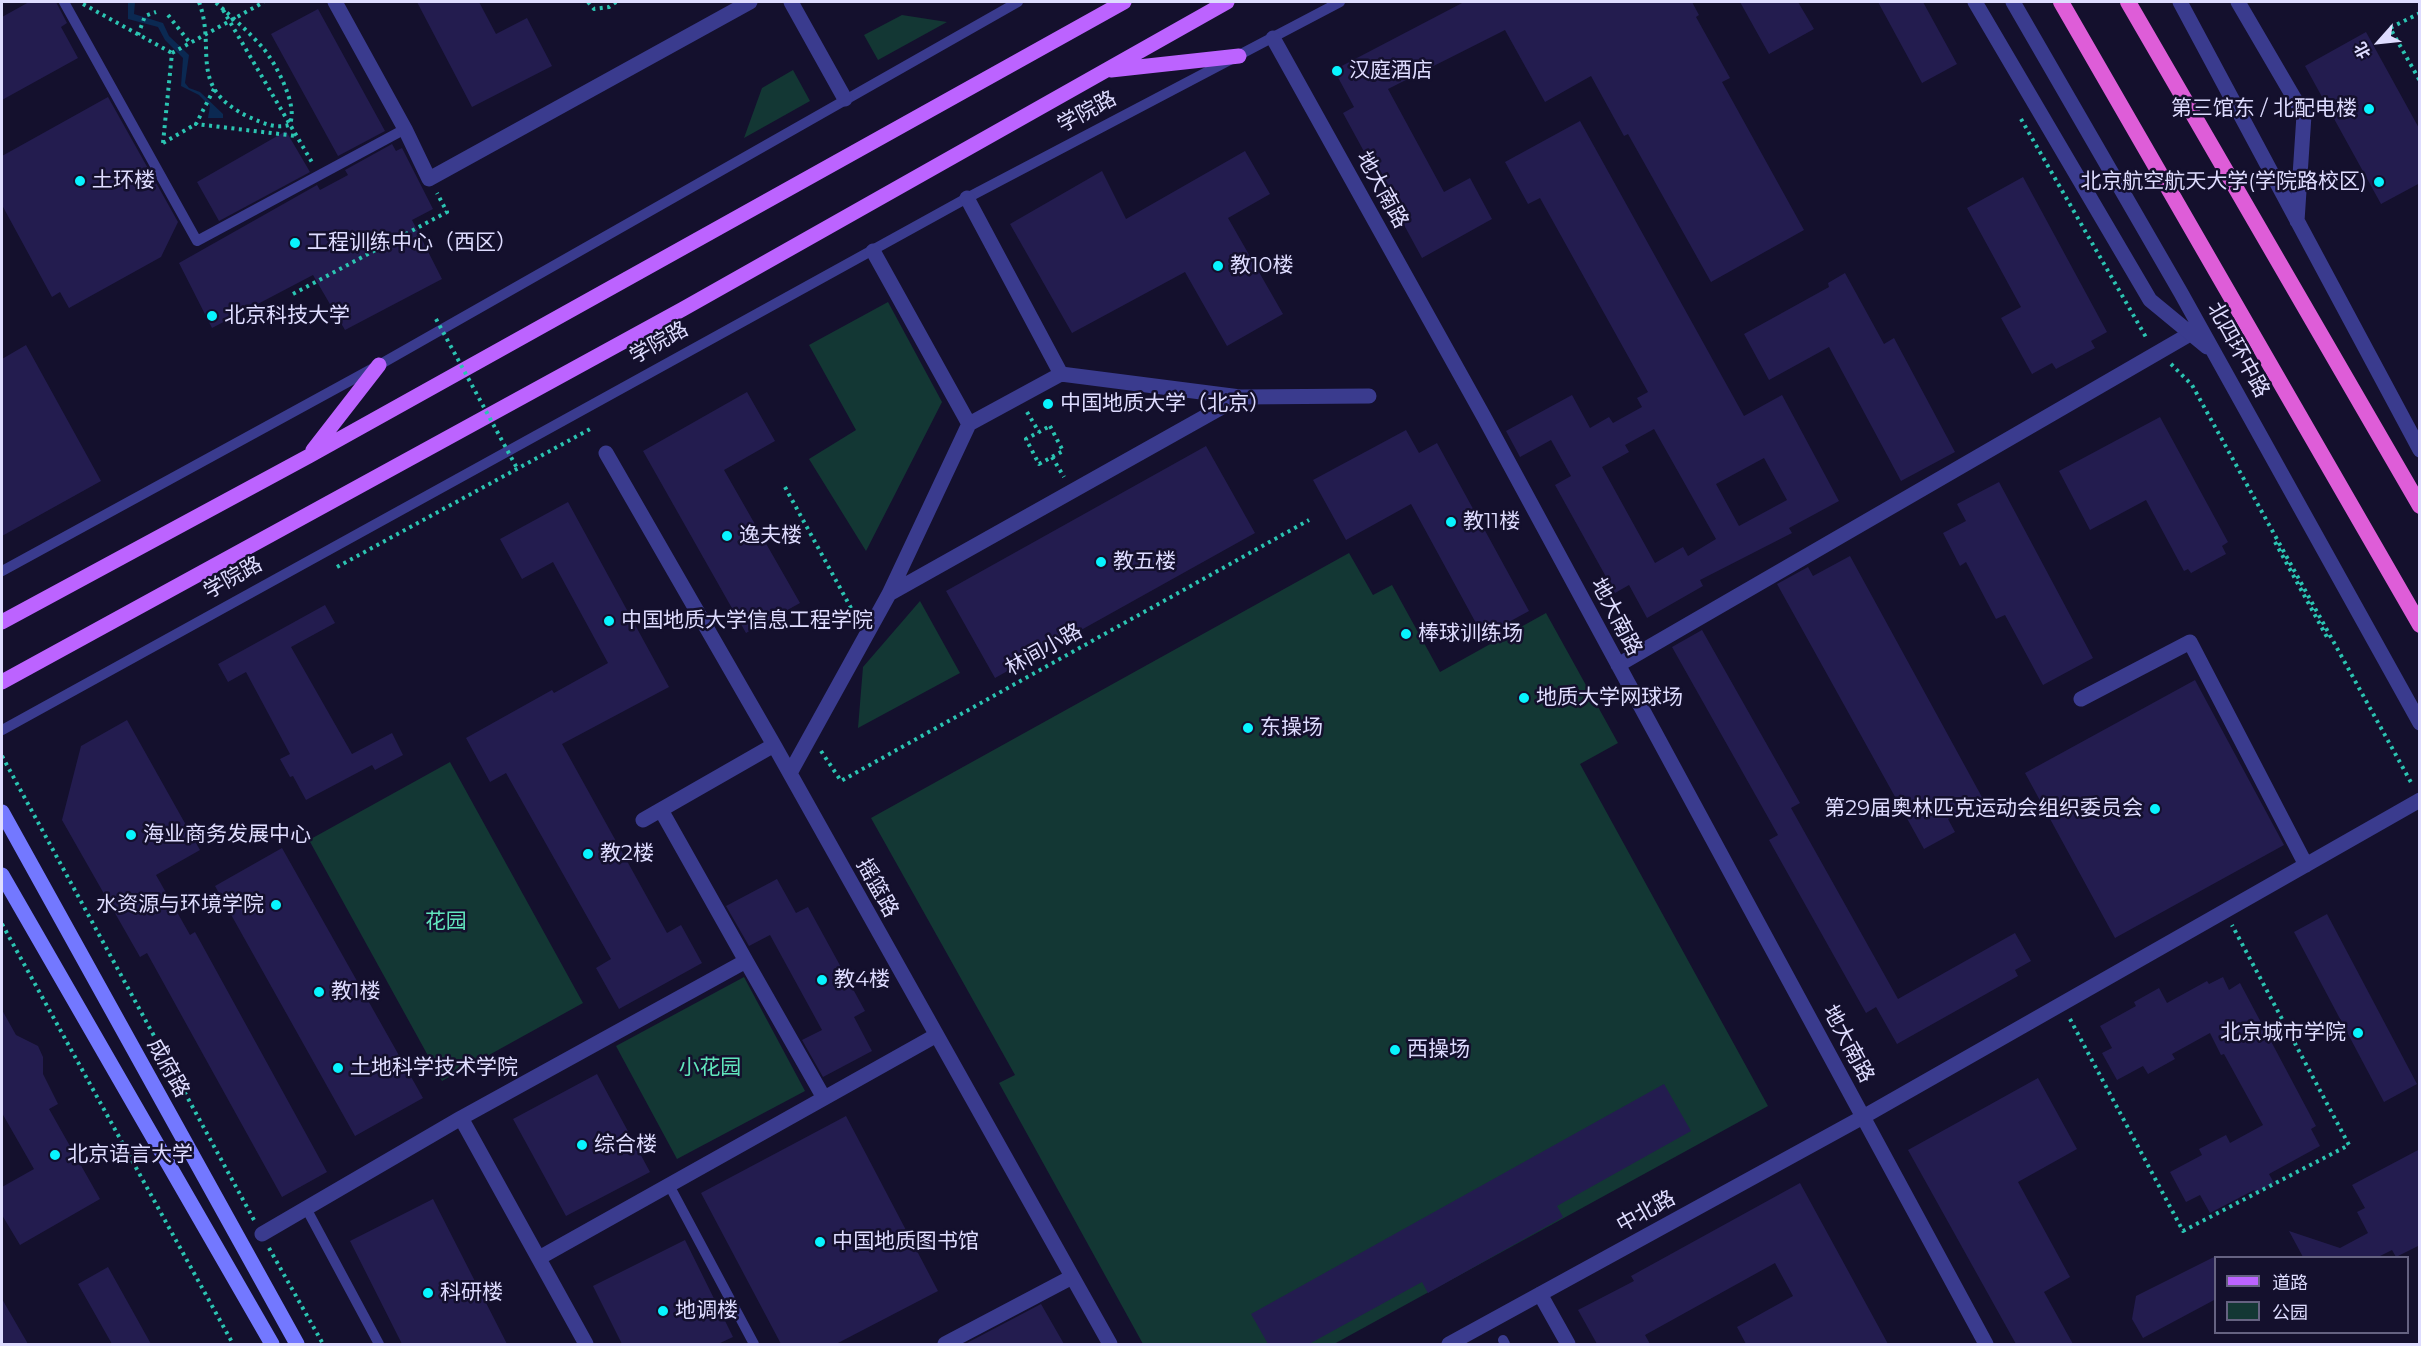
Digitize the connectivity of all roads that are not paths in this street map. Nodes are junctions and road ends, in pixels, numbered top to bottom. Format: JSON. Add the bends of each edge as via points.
{"nodes":[{"id":1,"x":64,"y":2,"type":"edge"},
{"id":2,"x":335,"y":2,"type":"edge"},
{"id":3,"x":750,"y":2,"type":"edge"},
{"id":4,"x":791,"y":2,"type":"edge"},
{"id":5,"x":1018,"y":2,"type":"edge"},
{"id":6,"x":1124,"y":2,"type":"edge"},
{"id":7,"x":1227,"y":2,"type":"edge"},
{"id":8,"x":1340,"y":2,"type":"edge"},
{"id":9,"x":1975,"y":2,"type":"edge"},
{"id":10,"x":2013,"y":2,"type":"edge"},
{"id":11,"x":2061,"y":2,"type":"edge"},
{"id":12,"x":2128,"y":2,"type":"edge"},
{"id":13,"x":2180,"y":2,"type":"edge"},
{"id":14,"x":2238,"y":2,"type":"edge"},
{"id":15,"x":1274,"y":38,"type":"junction"},
{"id":16,"x":1239,"y":56,"type":"junction"},
{"id":17,"x":1102,"y":71,"type":"junction"},
{"id":18,"x":844,"y":99,"type":"junction"},
{"id":19,"x":405,"y":129,"type":"junction"},
{"id":20,"x":967,"y":198,"type":"junction"},
{"id":21,"x":2297,"y":221,"type":"junction"},
{"id":22,"x":873,"y":251,"type":"junction"},
{"id":23,"x":2190,"y":333,"type":"junction"},
{"id":24,"x":2214,"y":353,"type":"junction"},
{"id":25,"x":379,"y":365,"type":"junction"},
{"id":26,"x":1061,"y":374,"type":"junction"},
{"id":27,"x":1369,"y":396,"type":"dead end"},
{"id":28,"x":1240,"y":397,"type":"junction"},
{"id":29,"x":969,"y":424,"type":"junction"},
{"id":30,"x":2420,"y":450,"type":"edge"},
{"id":31,"x":606,"y":453,"type":"dead end"},
{"id":32,"x":309,"y":456,"type":"junction"},
{"id":33,"x":2420,"y":506,"type":"edge"},
{"id":34,"x":2,"y":571,"type":"edge"},
{"id":35,"x":889,"y":594,"type":"junction"},
{"id":36,"x":2,"y":622,"type":"edge"},
{"id":37,"x":2420,"y":625,"type":"edge"},
{"id":38,"x":1618,"y":665,"type":"junction"},
{"id":39,"x":2,"y":682,"type":"edge"},
{"id":40,"x":2081,"y":699,"type":"dead end"},
{"id":41,"x":2420,"y":723,"type":"edge"},
{"id":42,"x":2,"y":729,"type":"edge"},
{"id":43,"x":774,"y":745,"type":"junction"},
{"id":44,"x":790,"y":773,"type":"junction"},
{"id":45,"x":2417,"y":797,"type":"edge"},
{"id":46,"x":661,"y":810,"type":"junction"},
{"id":47,"x":2,"y":812,"type":"edge"},
{"id":48,"x":643,"y":820,"type":"dead end"},
{"id":49,"x":2307,"y":865,"type":"junction"},
{"id":50,"x":2,"y":874,"type":"edge"},
{"id":51,"x":746,"y":961,"type":"junction"},
{"id":52,"x":935,"y":1036,"type":"junction"},
{"id":53,"x":824,"y":1098,"type":"junction"},
{"id":54,"x":1863,"y":1117,"type":"junction"},
{"id":55,"x":461,"y":1118,"type":"junction"},
{"id":56,"x":669,"y":1185,"type":"junction"},
{"id":57,"x":306,"y":1208,"type":"junction"},
{"id":58,"x":262,"y":1234,"type":"road end"},
{"id":59,"x":539,"y":1258,"type":"junction"},
{"id":60,"x":1072,"y":1277,"type":"junction"},
{"id":61,"x":1540,"y":1294,"type":"junction"},
{"id":62,"x":273,"y":1344,"type":"edge"},
{"id":63,"x":297,"y":1344,"type":"edge"},
{"id":64,"x":379,"y":1344,"type":"edge"},
{"id":65,"x":586,"y":1344,"type":"edge"},
{"id":66,"x":754,"y":1344,"type":"edge"},
{"id":67,"x":945,"y":1344,"type":"edge"},
{"id":68,"x":1110,"y":1344,"type":"edge"},
{"id":69,"x":1449,"y":1344,"type":"edge"},
{"id":70,"x":1568,"y":1344,"type":"edge"},
{"id":71,"x":1986,"y":1344,"type":"edge"}],
"edges":[{"from":1,"to":19,"type":"lane","via":[[197,241]]},
{"from":2,"to":19,"type":"street"},
{"from":3,"to":19,"type":"street","via":[[429,179]]},
{"from":4,"to":18,"type":"street"},
{"from":5,"to":18,"type":"lane"},
{"from":6,"to":32,"type":"main road"},
{"from":7,"to":17,"type":"main road","name":"学院路"},
{"from":8,"to":15,"type":"lane","name":"学院路"},
{"from":9,"to":23,"type":"street","via":[[2150,300]]},
{"from":10,"to":24,"type":"street","name":"北四环中路"},
{"from":11,"to":37,"type":"highway","name":"北四环中路"},
{"from":12,"to":33,"type":"highway"},
{"from":13,"to":21,"type":"street"},
{"from":14,"to":21,"type":"street","via":[[2304,115]]},
{"from":15,"to":16,"type":"lane","name":"学院路"},
{"from":15,"to":38,"type":"street","name":"地大南路"},
{"from":16,"to":17,"type":"main road"},
{"from":16,"to":20,"type":"lane","name":"学院路"},
{"from":17,"to":39,"type":"main road","name":"学院路","via":[[693,303]]},
{"from":18,"to":25,"type":"lane"},
{"from":20,"to":22,"type":"lane","name":"学院路"},
{"from":20,"to":26,"type":"street"},
{"from":21,"to":30,"type":"street"},
{"from":22,"to":29,"type":"street"},
{"from":22,"to":42,"type":"lane","name":"学院路"},
{"from":23,"to":24,"type":"street"},
{"from":23,"to":38,"type":"street"},
{"from":24,"to":41,"type":"street","name":"北四环中路"},
{"from":25,"to":32,"type":"main road"},
{"from":25,"to":34,"type":"lane"},
{"from":26,"to":28,"type":"street"},
{"from":26,"to":29,"type":"street"},
{"from":27,"to":28,"type":"street"},
{"from":28,"to":35,"type":"street"},
{"from":29,"to":35,"type":"street"},
{"from":31,"to":43,"type":"street","name":"摇篮路"},
{"from":32,"to":36,"type":"main road"},
{"from":35,"to":44,"type":"street"},
{"from":38,"to":54,"type":"street","name":"地大南路"},
{"from":40,"to":49,"type":"street","via":[[2190,642]]},
{"from":43,"to":44,"type":"street","name":"摇篮路"},
{"from":43,"to":46,"type":"street"},
{"from":44,"to":52,"type":"street","name":"摇篮路"},
{"from":45,"to":49,"type":"street","name":"中北路"},
{"from":46,"to":48,"type":"street"},
{"from":46,"to":51,"type":"street"},
{"from":47,"to":63,"type":"main road","name":"成府路"},
{"from":49,"to":54,"type":"street","name":"中北路"},
{"from":50,"to":62,"type":"main road"},
{"from":51,"to":53,"type":"street"},
{"from":51,"to":55,"type":"street"},
{"from":52,"to":53,"type":"street"},
{"from":52,"to":60,"type":"street","name":"摇篮路"},
{"from":53,"to":56,"type":"street"},
{"from":54,"to":61,"type":"street","name":"中北路"},
{"from":54,"to":71,"type":"street","name":"地大南路"},
{"from":55,"to":57,"type":"street"},
{"from":55,"to":59,"type":"street"},
{"from":56,"to":59,"type":"street"},
{"from":56,"to":66,"type":"lane"},
{"from":57,"to":58,"type":"street"},
{"from":57,"to":64,"type":"lane"},
{"from":59,"to":65,"type":"street"},
{"from":60,"to":67,"type":"street"},
{"from":60,"to":68,"type":"street","name":"摇篮路"},
{"from":61,"to":69,"type":"street","name":"中北路"},
{"from":61,"to":70,"type":"street"}]}
